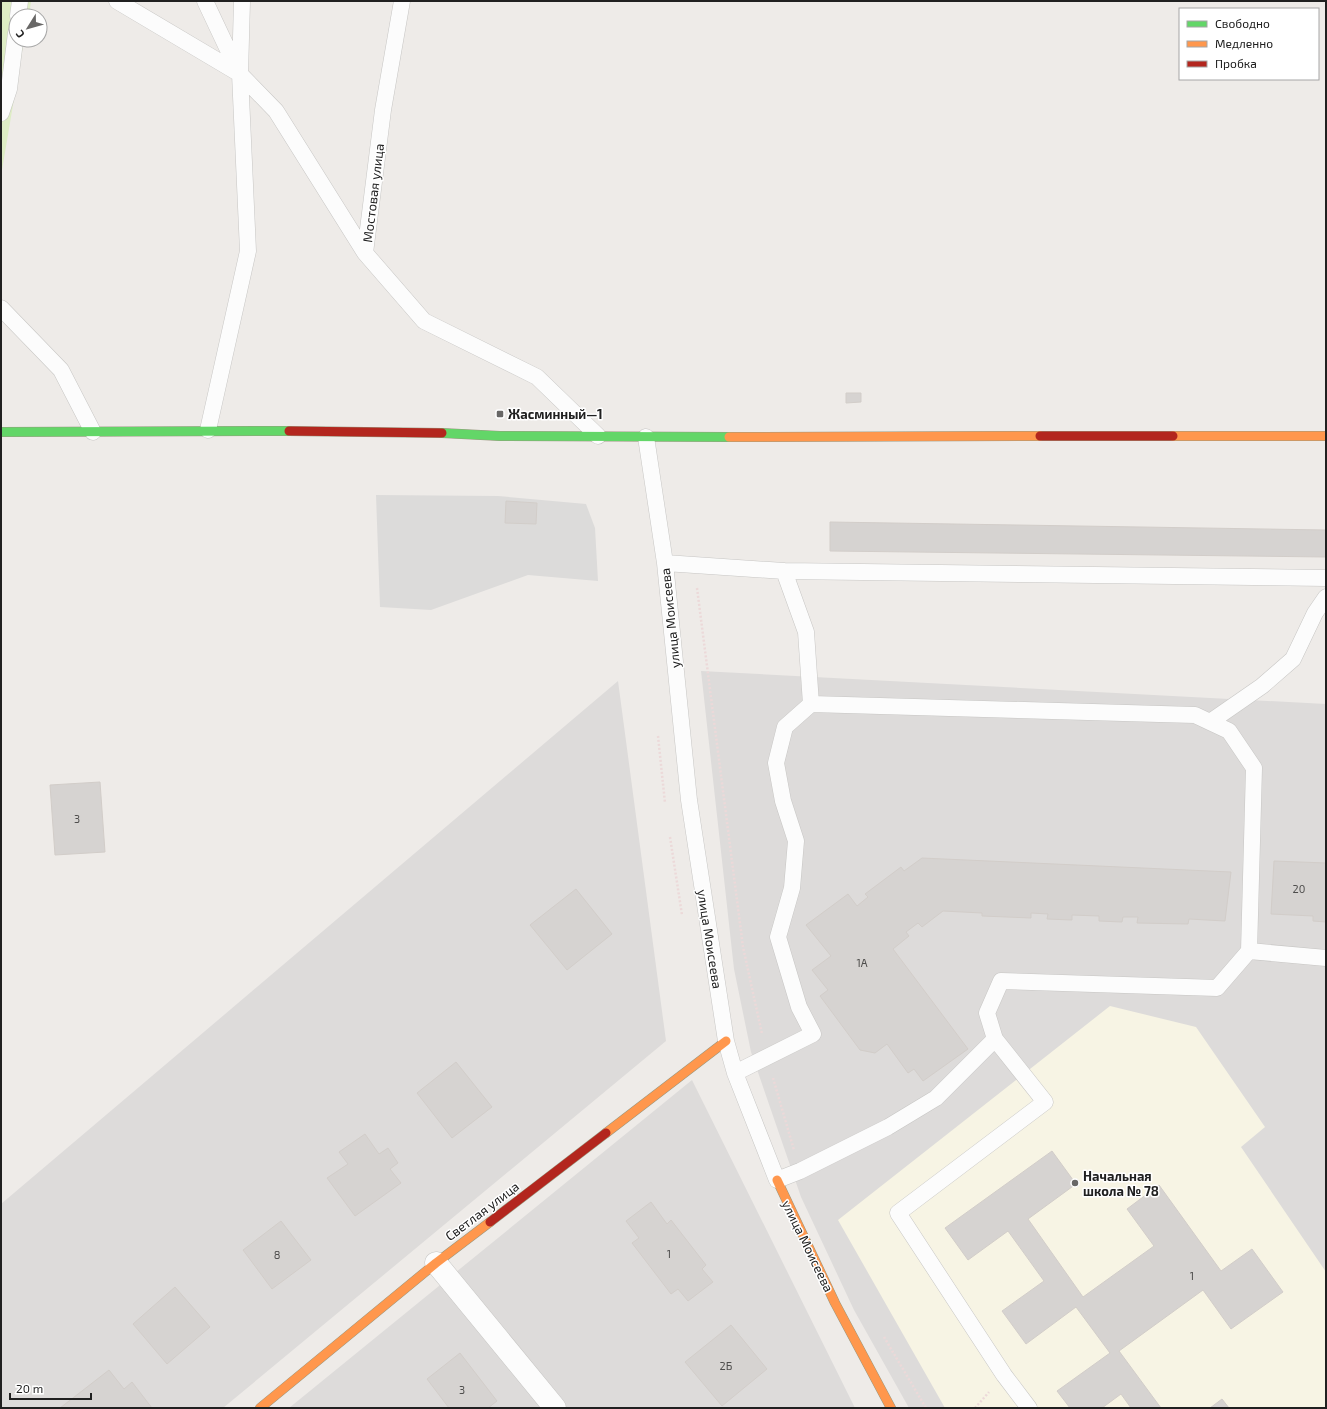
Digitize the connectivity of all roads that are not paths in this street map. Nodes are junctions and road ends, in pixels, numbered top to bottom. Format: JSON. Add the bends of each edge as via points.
{"nodes":[{"id":1,"x":117,"y":1,"type":"edge"},
{"id":2,"x":205,"y":1,"type":"edge"},
{"id":3,"x":242,"y":1,"type":"edge"},
{"id":4,"x":402,"y":1,"type":"edge"},
{"id":5,"x":14,"y":48,"type":"edge"},
{"id":6,"x":240,"y":74,"type":"junction"},
{"id":7,"x":1,"y":113,"type":"edge"},
{"id":8,"x":365,"y":253,"type":"junction"},
{"id":9,"x":1,"y":308,"type":"edge"},
{"id":10,"x":208,"y":430,"type":"junction"},
{"id":11,"x":1,"y":432,"type":"edge"},
{"id":12,"x":93,"y":432,"type":"junction"},
{"id":13,"x":598,"y":436,"type":"junction"},
{"id":14,"x":1326,"y":436,"type":"edge"},
{"id":15,"x":646,"y":437,"type":"junction"},
{"id":16,"x":665,"y":563,"type":"junction"},
{"id":17,"x":784,"y":571,"type":"junction"},
{"id":18,"x":1326,"y":578,"type":"edge"},
{"id":19,"x":1326,"y":597,"type":"edge"},
{"id":20,"x":811,"y":704,"type":"junction"},
{"id":21,"x":1210,"y":722,"type":"junction"},
{"id":22,"x":1249,"y":951,"type":"junction"},
{"id":23,"x":1326,"y":958,"type":"edge"},
{"id":24,"x":995,"y":1039,"type":"junction"},
{"id":25,"x":726,"y":1041,"type":"junction"},
{"id":26,"x":735,"y":1073,"type":"junction"},
{"id":27,"x":777,"y":1180,"type":"junction"},
{"id":28,"x":436,"y":1263,"type":"junction"},
{"id":29,"x":260,"y":1408,"type":"edge"},
{"id":30,"x":555,"y":1408,"type":"edge"},
{"id":31,"x":891,"y":1408,"type":"edge"},
{"id":32,"x":1030,"y":1408,"type":"edge"}],
"edges":[{"from":1,"to":6,"type":"lane"},
{"from":2,"to":6,"type":"lane"},
{"from":3,"to":6,"type":"lane"},
{"from":4,"to":8,"type":"lane","name":"Мостовая улица"},
{"from":5,"to":7,"type":"lane","via":[[9,89]]},
{"from":6,"to":8,"type":"lane","via":[[276,111]]},
{"from":6,"to":10,"type":"lane","via":[[248,251]]},
{"from":8,"to":13,"type":"lane","name":"Мостовая улица","via":[[424,321],[537,377]]},
{"from":9,"to":12,"type":"lane","via":[[61,370]]},
{"from":10,"to":12,"type":"main road"},
{"from":10,"to":13,"type":"main road"},
{"from":11,"to":12,"type":"main road"},
{"from":13,"to":15,"type":"main road"},
{"from":14,"to":15,"type":"main road"},
{"from":15,"to":16,"type":"lane","name":"улица Моисеева"},
{"from":16,"to":17,"type":"lane"},
{"from":16,"to":25,"type":"lane","name":"улица Моисеева","via":[[689,800]]},
{"from":17,"to":18,"type":"lane"},
{"from":17,"to":20,"type":"lane","via":[[806,632]]},
{"from":19,"to":21,"type":"lane","via":[[1315,613],[1293,659],[1262,686]]},
{"from":20,"to":21,"type":"lane","via":[[1195,715]]},
{"from":20,"to":26,"type":"lane","via":[[786,727],[776,763],[783,801],[796,841],[792,888],[778,937],[799,1007],[813,1034]]},
{"from":21,"to":22,"type":"lane","via":[[1229,731],[1254,768]]},
{"from":22,"to":23,"type":"lane"},
{"from":22,"to":24,"type":"lane","via":[[1217,988],[1001,981],[987,1013]]},
{"from":24,"to":27,"type":"lane","via":[[936,1098],[882,1130]]},
{"from":24,"to":32,"type":"lane","via":[[1045,1102],[898,1213],[1004,1375]]},
{"from":25,"to":26,"type":"lane","name":"улица Моисеева"},
{"from":25,"to":28,"type":"main road","name":"Светлая улица"},
{"from":26,"to":27,"type":"lane","name":"улица Моисеева"},
{"from":27,"to":31,"type":"main road","name":"улица Моисеева","via":[[835,1303]]},
{"from":28,"to":29,"type":"main road","name":"Светлая улица"},
{"from":28,"to":30,"type":"street"}]}
